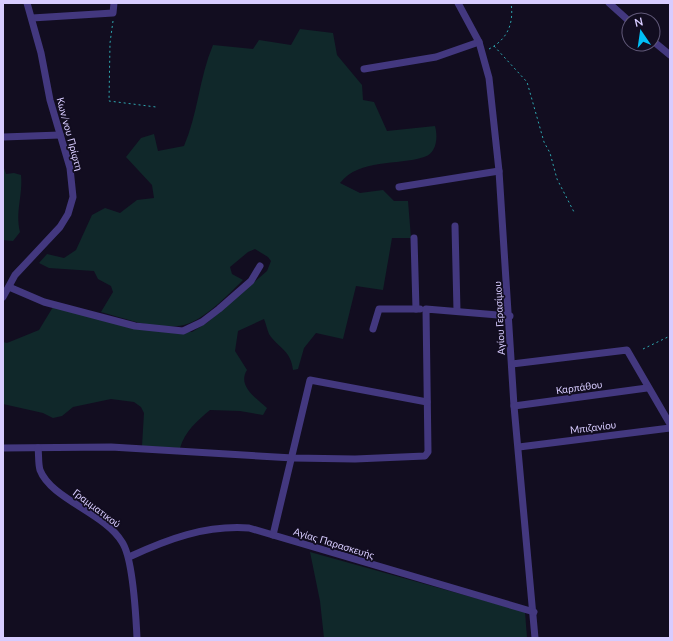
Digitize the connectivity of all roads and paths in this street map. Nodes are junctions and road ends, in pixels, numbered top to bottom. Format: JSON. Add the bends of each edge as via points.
{"nodes":[{"id":1,"x":27,"y":3,"type":"edge"},
{"id":2,"x":114,"y":3,"type":"edge"},
{"id":3,"x":458,"y":3,"type":"edge"},
{"id":4,"x":511,"y":3,"type":"edge"},
{"id":5,"x":609,"y":3,"type":"edge"},
{"id":6,"x":113,"y":13,"type":"junction"},
{"id":7,"x":621,"y":14,"type":"edge"},
{"id":8,"x":32,"y":18,"type":"junction"},
{"id":9,"x":479,"y":42,"type":"junction"},
{"id":10,"x":494,"y":46,"type":"junction"},
{"id":11,"x":661,"y":48,"type":"edge"},
{"id":12,"x":483,"y":52,"type":"junction"},
{"id":13,"x":670,"y":55,"type":"edge"},
{"id":14,"x":364,"y":69,"type":"dead end"},
{"id":15,"x":156,"y":107,"type":"dead end"},
{"id":16,"x":60,"y":135,"type":"junction"},
{"id":17,"x":3,"y":136,"type":"edge"},
{"id":18,"x":499,"y":171,"type":"junction"},
{"id":19,"x":399,"y":188,"type":"dead end"},
{"id":20,"x":575,"y":214,"type":"dead end"},
{"id":21,"x":455,"y":226,"type":"dead end"},
{"id":22,"x":414,"y":238,"type":"dead end"},
{"id":23,"x":260,"y":266,"type":"dead end"},
{"id":24,"x":9,"y":288,"type":"junction"},
{"id":25,"x":3,"y":296,"type":"edge"},
{"id":26,"x":416,"y":309,"type":"junction"},
{"id":27,"x":426,"y":309,"type":"junction"},
{"id":28,"x":457,"y":311,"type":"junction"},
{"id":29,"x":510,"y":316,"type":"junction"},
{"id":30,"x":373,"y":329,"type":"dead end"},
{"id":31,"x":670,"y":336,"type":"edge"},
{"id":32,"x":643,"y":349,"type":"dead end"},
{"id":33,"x":512,"y":364,"type":"junction"},
{"id":34,"x":647,"y":388,"type":"junction"},
{"id":35,"x":427,"y":402,"type":"junction"},
{"id":36,"x":514,"y":406,"type":"junction"},
{"id":37,"x":670,"y":424,"type":"edge"},
{"id":38,"x":670,"y":428,"type":"edge"},
{"id":39,"x":519,"y":447,"type":"junction"},
{"id":40,"x":3,"y":448,"type":"edge"},
{"id":41,"x":38,"y":448,"type":"junction"},
{"id":42,"x":293,"y":458,"type":"junction"},
{"id":43,"x":273,"y":535,"type":"junction"},
{"id":44,"x":129,"y":557,"type":"junction"},
{"id":45,"x":534,"y":612,"type":"junction"},
{"id":46,"x":137,"y":638,"type":"edge"},
{"id":47,"x":535,"y":638,"type":"edge"}],
"edges":[{"from":1,"to":8,"type":"street","name":"Κων/νου Πρίφτη"},
{"from":2,"to":6,"type":"street"},
{"from":3,"to":9,"type":"street","name":"Αγίου Γερασίμου"},
{"from":4,"to":10,"type":"path","via":[[513,16],[509,30]]},
{"from":5,"to":7,"type":"street"},
{"from":6,"to":8,"type":"street"},
{"from":6,"to":15,"type":"path","via":[[109,101]]},
{"from":8,"to":16,"type":"street","name":"Κων/νου Πρίφτη"},
{"from":9,"to":12,"type":"street","name":"Αγίου Γερασίμου"},
{"from":9,"to":14,"type":"street","via":[[429,58]]},
{"from":10,"to":12,"type":"path"},
{"from":10,"to":20,"type":"path","via":[[527,82],[544,142]]},
{"from":11,"to":13,"type":"street"},
{"from":12,"to":18,"type":"street","name":"Αγίου Γερασίμου","via":[[489,78]]},
{"from":16,"to":17,"type":"street"},
{"from":16,"to":24,"type":"street","name":"Κων/νου Πρίφτη","via":[[73,184],[73,198],[68,214],[50,239],[15,275]]},
{"from":18,"to":19,"type":"street"},
{"from":18,"to":29,"type":"street","name":"Αγίου Γερασίμου"},
{"from":21,"to":28,"type":"street"},
{"from":22,"to":26,"type":"street"},
{"from":23,"to":24,"type":"street","via":[[251,281],[219,309],[197,325],[183,330],[134,326],[44,302]]},
{"from":24,"to":25,"type":"street","name":"Κων/νου Πρίφτη"},
{"from":26,"to":27,"type":"street"},
{"from":26,"to":30,"type":"street","via":[[380,309]]},
{"from":27,"to":28,"type":"street"},
{"from":27,"to":35,"type":"street"},
{"from":28,"to":29,"type":"street"},
{"from":29,"to":33,"type":"street","name":"Αγίου Γερασίμου"},
{"from":31,"to":32,"type":"path"},
{"from":33,"to":34,"type":"street","via":[[626,350]]},
{"from":33,"to":36,"type":"street","name":"Αγίου Γερασίμου"},
{"from":34,"to":36,"type":"street","name":"Καρπάθου"},
{"from":34,"to":37,"type":"street"},
{"from":35,"to":42,"type":"street","via":[[428,452],[425,456]]},
{"from":35,"to":42,"type":"street","via":[[310,380]]},
{"from":36,"to":39,"type":"street","name":"Αγίου Γερασίμου"},
{"from":38,"to":39,"type":"street","name":"Μπιζανίου"},
{"from":39,"to":45,"type":"street","name":"Αγίου Γερασίμου"},
{"from":40,"to":41,"type":"street"},
{"from":41,"to":42,"type":"street","via":[[111,447]]},
{"from":41,"to":44,"type":"street","name":"Γραμματικού","via":[[40,469],[45,478],[114,530],[123,542]]},
{"from":42,"to":43,"type":"street"},
{"from":43,"to":44,"type":"street","name":"Αγίας Παρασκευής","via":[[249,528],[201,530],[172,538]]},
{"from":43,"to":45,"type":"street","name":"Αγίας Παρασκευής"},
{"from":44,"to":46,"type":"street","name":"Γραμματικού"},
{"from":45,"to":47,"type":"street","name":"Αγίου Γερασίμου"}]}
